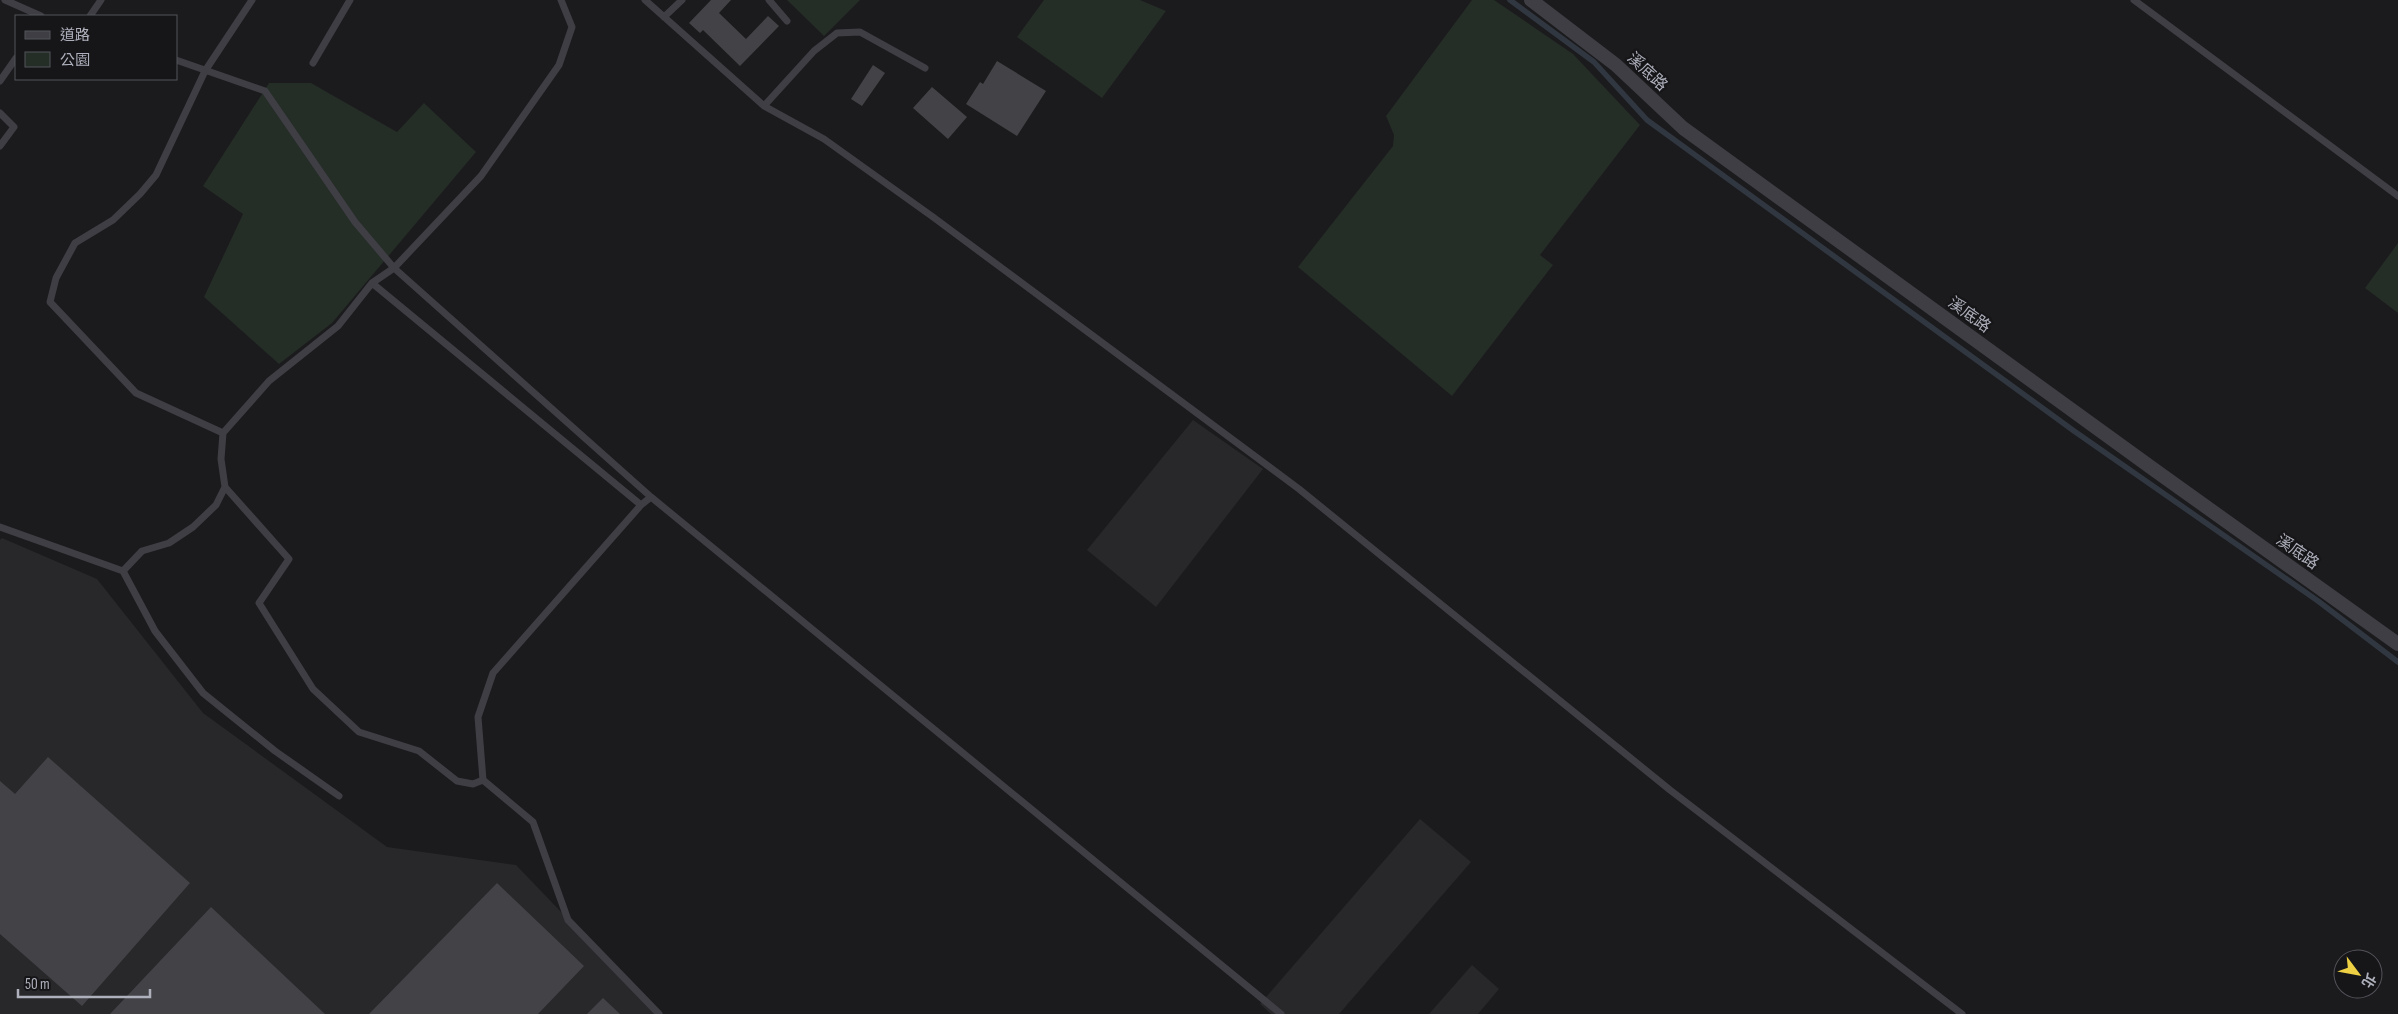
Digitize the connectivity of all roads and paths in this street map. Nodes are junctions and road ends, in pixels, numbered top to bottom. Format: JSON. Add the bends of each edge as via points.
{"nodes":[{"id":1,"x":5,"y":0,"type":"edge"},
{"id":2,"x":101,"y":0,"type":"edge"},
{"id":3,"x":252,"y":0,"type":"edge"},
{"id":4,"x":350,"y":0,"type":"edge"},
{"id":5,"x":561,"y":0,"type":"edge"},
{"id":6,"x":645,"y":0,"type":"edge"},
{"id":7,"x":682,"y":0,"type":"edge"},
{"id":8,"x":769,"y":0,"type":"edge"},
{"id":9,"x":1531,"y":0,"type":"edge"},
{"id":10,"x":2134,"y":0,"type":"edge"},
{"id":11,"x":39,"y":15,"type":"edge"},
{"id":12,"x":91,"y":15,"type":"edge"},
{"id":13,"x":664,"y":17,"type":"junction"},
{"id":14,"x":787,"y":21,"type":"dead end"},
{"id":15,"x":15,"y":59,"type":"edge"},
{"id":16,"x":178,"y":61,"type":"edge"},
{"id":17,"x":313,"y":63,"type":"dead end"},
{"id":18,"x":925,"y":68,"type":"dead end"},
{"id":19,"x":205,"y":71,"type":"junction"},
{"id":20,"x":0,"y":81,"type":"edge"},
{"id":21,"x":764,"y":106,"type":"junction"},
{"id":22,"x":0,"y":113,"type":"edge"},
{"id":23,"x":0,"y":146,"type":"edge"},
{"id":24,"x":2398,"y":196,"type":"edge"},
{"id":25,"x":394,"y":268,"type":"junction"},
{"id":26,"x":372,"y":283,"type":"junction"},
{"id":27,"x":223,"y":433,"type":"junction"},
{"id":28,"x":225,"y":487,"type":"junction"},
{"id":29,"x":651,"y":497,"type":"junction"},
{"id":30,"x":641,"y":505,"type":"junction"},
{"id":31,"x":0,"y":527,"type":"edge"},
{"id":32,"x":123,"y":570,"type":"junction"},
{"id":33,"x":2398,"y":644,"type":"edge"},
{"id":34,"x":483,"y":780,"type":"junction"},
{"id":35,"x":339,"y":796,"type":"dead end"},
{"id":36,"x":659,"y":1014,"type":"edge"},
{"id":37,"x":1281,"y":1014,"type":"edge"},
{"id":38,"x":1962,"y":1014,"type":"edge"}],
"edges":[{"from":1,"to":11,"type":"lane"},
{"from":2,"to":12,"type":"lane"},
{"from":3,"to":19,"type":"lane"},
{"from":4,"to":17,"type":"lane"},
{"from":5,"to":25,"type":"lane","via":[[572,27],[559,65],[481,176]]},
{"from":6,"to":13,"type":"lane"},
{"from":7,"to":13,"type":"lane"},
{"from":8,"to":14,"type":"lane"},
{"from":9,"to":33,"type":"street","name":"溪底路","via":[[1616,66],[1691,134]]},
{"from":10,"to":24,"type":"lane"},
{"from":13,"to":21,"type":"lane"},
{"from":15,"to":20,"type":"lane"},
{"from":16,"to":19,"type":"lane"},
{"from":18,"to":21,"type":"lane","via":[[860,32],[838,33],[814,51]]},
{"from":19,"to":25,"type":"lane","via":[[265,91],[355,222]]},
{"from":19,"to":27,"type":"lane","via":[[156,175],[114,220],[75,243],[56,278],[50,302],[136,393]]},
{"from":21,"to":38,"type":"lane","via":[[824,138],[1299,489],[1670,790]]},
{"from":22,"to":23,"type":"lane","via":[[14,127]]},
{"from":25,"to":26,"type":"lane"},
{"from":25,"to":29,"type":"lane"},
{"from":26,"to":27,"type":"lane","via":[[338,326],[270,381]]},
{"from":26,"to":30,"type":"lane"},
{"from":27,"to":28,"type":"lane","via":[[221,459]]},
{"from":28,"to":32,"type":"lane","via":[[216,505],[194,528],[169,542],[142,551]]},
{"from":28,"to":34,"type":"lane","via":[[289,559],[259,603],[313,688],[359,732],[419,751],[457,780],[473,784]]},
{"from":29,"to":30,"type":"lane"},
{"from":29,"to":37,"type":"lane"},
{"from":30,"to":34,"type":"lane","via":[[493,673],[478,717]]},
{"from":31,"to":32,"type":"lane"},
{"from":32,"to":35,"type":"lane","via":[[155,632],[203,693],[275,751]]},
{"from":34,"to":36,"type":"lane","via":[[533,822],[568,920]]}]}
